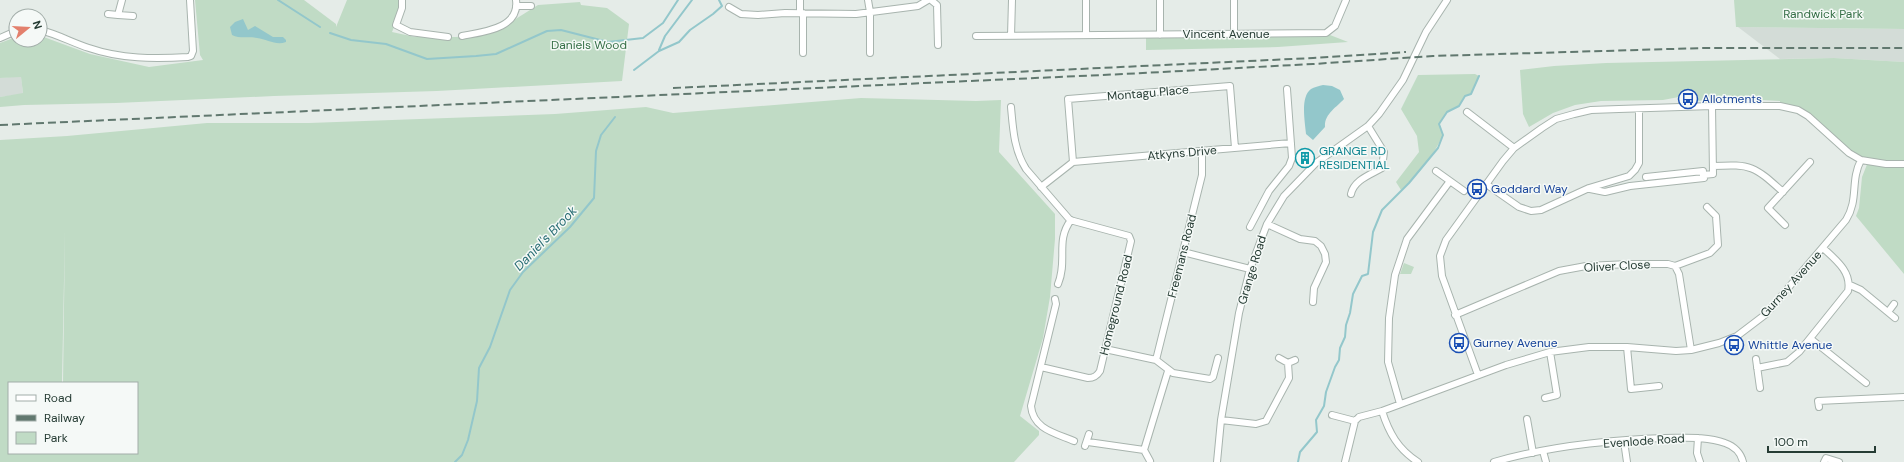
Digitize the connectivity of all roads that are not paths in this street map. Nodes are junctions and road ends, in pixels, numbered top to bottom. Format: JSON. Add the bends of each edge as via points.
{"nodes":[{"id":1,"x":122,"y":0,"type":"edge"},
{"id":2,"x":190,"y":0,"type":"edge"},
{"id":3,"x":402,"y":0,"type":"edge"},
{"id":4,"x":800,"y":0,"type":"edge"},
{"id":5,"x":868,"y":0,"type":"edge"},
{"id":6,"x":928,"y":0,"type":"edge"},
{"id":7,"x":931,"y":0,"type":"edge"},
{"id":8,"x":1012,"y":0,"type":"edge"},
{"id":9,"x":1086,"y":0,"type":"edge"},
{"id":10,"x":1160,"y":0,"type":"edge"},
{"id":11,"x":1234,"y":0,"type":"edge"},
{"id":12,"x":1346,"y":0,"type":"edge"},
{"id":13,"x":1447,"y":0,"type":"edge"},
{"id":14,"x":516,"y":3,"type":"edge"},
{"id":15,"x":531,"y":6,"type":"dead end"},
{"id":16,"x":729,"y":7,"type":"dead end"},
{"id":17,"x":870,"y":12,"type":"junction"},
{"id":18,"x":802,"y":13,"type":"junction"},
{"id":19,"x":108,"y":14,"type":"dead end"},
{"id":20,"x":118,"y":15,"type":"junction"},
{"id":21,"x":132,"y":16,"type":"dead end"},
{"id":22,"x":48,"y":33,"type":"edge"},
{"id":23,"x":1086,"y":35,"type":"junction"},
{"id":24,"x":1160,"y":35,"type":"junction"},
{"id":25,"x":1234,"y":35,"type":"junction"},
{"id":26,"x":462,"y":36,"type":"dead end"},
{"id":27,"x":976,"y":36,"type":"dead end"},
{"id":28,"x":1011,"y":36,"type":"junction"},
{"id":29,"x":448,"y":37,"type":"dead end"},
{"id":30,"x":938,"y":45,"type":"dead end"},
{"id":31,"x":804,"y":53,"type":"dead end"},
{"id":32,"x":870,"y":53,"type":"dead end"},
{"id":33,"x":1287,"y":89,"type":"dead end"},
{"id":34,"x":1712,"y":106,"type":"junction"},
{"id":35,"x":1011,"y":107,"type":"dead end"},
{"id":36,"x":1639,"y":109,"type":"junction"},
{"id":37,"x":1467,"y":112,"type":"dead end"},
{"id":38,"x":1368,"y":126,"type":"junction"},
{"id":39,"x":1290,"y":143,"type":"junction"},
{"id":40,"x":1235,"y":148,"type":"junction"},
{"id":41,"x":1514,"y":148,"type":"junction"},
{"id":42,"x":1202,"y":151,"type":"junction"},
{"id":43,"x":1861,"y":160,"type":"junction"},
{"id":44,"x":1074,"y":162,"type":"junction"},
{"id":45,"x":1810,"y":162,"type":"dead end"},
{"id":46,"x":1904,"y":164,"type":"edge"},
{"id":47,"x":1713,"y":166,"type":"junction"},
{"id":48,"x":1436,"y":171,"type":"dead end"},
{"id":49,"x":1703,"y":174,"type":"junction"},
{"id":50,"x":1646,"y":177,"type":"dead end"},
{"id":51,"x":1450,"y":181,"type":"junction"},
{"id":52,"x":1486,"y":184,"type":"junction"},
{"id":53,"x":1041,"y":187,"type":"junction"},
{"id":54,"x":1589,"y":188,"type":"junction"},
{"id":55,"x":1464,"y":191,"type":"dead end"},
{"id":56,"x":1783,"y":192,"type":"junction"},
{"id":57,"x":1351,"y":194,"type":"dead end"},
{"id":58,"x":1708,"y":207,"type":"dead end"},
{"id":59,"x":1071,"y":220,"type":"junction"},
{"id":60,"x":1267,"y":224,"type":"junction"},
{"id":61,"x":1785,"y":225,"type":"dead end"},
{"id":62,"x":1250,"y":227,"type":"dead end"},
{"id":63,"x":1823,"y":248,"type":"junction"},
{"id":64,"x":1183,"y":252,"type":"junction"},
{"id":65,"x":1675,"y":266,"type":"junction"},
{"id":66,"x":1250,"y":269,"type":"junction"},
{"id":67,"x":1058,"y":284,"type":"dead end"},
{"id":68,"x":1850,"y":285,"type":"junction"},
{"id":69,"x":1055,"y":299,"type":"dead end"},
{"id":70,"x":1313,"y":302,"type":"dead end"},
{"id":71,"x":1894,"y":304,"type":"dead end"},
{"id":72,"x":1888,"y":312,"type":"junction"},
{"id":73,"x":1455,"y":315,"type":"junction"},
{"id":74,"x":1895,"y":318,"type":"dead end"},
{"id":75,"x":1811,"y":339,"type":"junction"},
{"id":76,"x":1627,"y":346,"type":"junction"},
{"id":77,"x":1105,"y":349,"type":"junction"},
{"id":78,"x":1691,"y":350,"type":"junction"},
{"id":79,"x":1550,"y":352,"type":"junction"},
{"id":80,"x":1218,"y":358,"type":"dead end"},
{"id":81,"x":1279,"y":358,"type":"dead end"},
{"id":82,"x":1756,"y":359,"type":"dead end"},
{"id":83,"x":1156,"y":360,"type":"junction"},
{"id":84,"x":1295,"y":360,"type":"dead end"},
{"id":85,"x":1288,"y":363,"type":"junction"},
{"id":86,"x":1041,"y":367,"type":"junction"},
{"id":87,"x":1757,"y":368,"type":"junction"},
{"id":88,"x":1168,"y":371,"type":"junction"},
{"id":89,"x":1478,"y":375,"type":"junction"},
{"id":90,"x":1866,"y":383,"type":"dead end"},
{"id":91,"x":1659,"y":386,"type":"dead end"},
{"id":92,"x":1760,"y":388,"type":"dead end"},
{"id":93,"x":1904,"y":397,"type":"edge"},
{"id":94,"x":1545,"y":398,"type":"dead end"},
{"id":95,"x":1400,"y":404,"type":"junction"},
{"id":96,"x":1818,"y":407,"type":"dead end"},
{"id":97,"x":1382,"y":411,"type":"junction"},
{"id":98,"x":1332,"y":415,"type":"dead end"},
{"id":99,"x":1221,"y":420,"type":"junction"},
{"id":100,"x":1529,"y":420,"type":"dead end"},
{"id":101,"x":1355,"y":421,"type":"junction"},
{"id":102,"x":1090,"y":434,"type":"dead end"},
{"id":103,"x":1698,"y":438,"type":"junction"},
{"id":104,"x":1074,"y":440,"type":"dead end"},
{"id":105,"x":1624,"y":441,"type":"junction"},
{"id":106,"x":1144,"y":450,"type":"junction"},
{"id":107,"x":1543,"y":451,"type":"junction"},
{"id":108,"x":1534,"y":453,"type":"junction"},
{"id":109,"x":1150,"y":462,"type":"edge"},
{"id":110,"x":1217,"y":462,"type":"edge"},
{"id":111,"x":1345,"y":462,"type":"edge"},
{"id":112,"x":1418,"y":462,"type":"edge"},
{"id":113,"x":1494,"y":462,"type":"edge"},
{"id":114,"x":1546,"y":462,"type":"edge"},
{"id":115,"x":1627,"y":462,"type":"edge"},
{"id":116,"x":1700,"y":462,"type":"edge"},
{"id":117,"x":1744,"y":462,"type":"edge"},
{"id":118,"x":1824,"y":462,"type":"edge"},
{"id":119,"x":1839,"y":462,"type":"edge"}],
"edges":[{"from":1,"to":20,"type":"street"},
{"from":2,"to":22,"type":"street","via":[[192,56],[188,57],[149,59],[118,56],[90,49]]},
{"from":3,"to":29,"type":"street","via":[[396,25],[410,32]]},
{"from":4,"to":18,"type":"street"},
{"from":5,"to":17,"type":"street"},
{"from":6,"to":17,"type":"street","via":[[918,6]]},
{"from":7,"to":30,"type":"street","via":[[937,5]]},
{"from":8,"to":28,"type":"street"},
{"from":9,"to":23,"type":"street"},
{"from":10,"to":24,"type":"street"},
{"from":11,"to":25,"type":"street"},
{"from":12,"to":25,"type":"street","name":"Vincent Avenue","via":[[1335,26],[1326,33]]},
{"from":13,"to":38,"type":"street","name":"Grange Road","via":[[1426,32],[1403,80]]},
{"from":14,"to":15,"type":"street"},
{"from":14,"to":26,"type":"street","via":[[514,16],[502,26]]},
{"from":16,"to":18,"type":"street","via":[[741,14]]},
{"from":17,"to":18,"type":"street"},
{"from":17,"to":32,"type":"street"},
{"from":18,"to":31,"type":"street"},
{"from":19,"to":20,"type":"street"},
{"from":20,"to":21,"type":"street"},
{"from":23,"to":24,"type":"street","name":"Vincent Avenue"},
{"from":23,"to":28,"type":"street","name":"Vincent Avenue"},
{"from":24,"to":25,"type":"street","name":"Vincent Avenue"},
{"from":27,"to":28,"type":"street","name":"Vincent Avenue"},
{"from":33,"to":39,"type":"street"},
{"from":34,"to":36,"type":"street"},
{"from":34,"to":43,"type":"street","via":[[1780,106],[1798,110]]},
{"from":34,"to":47,"type":"street"},
{"from":35,"to":53,"type":"street","via":[[1016,152]]},
{"from":36,"to":41,"type":"street","via":[[1591,110],[1556,119]]},
{"from":36,"to":54,"type":"street","via":[[1640,154],[1635,170],[1629,176]]},
{"from":37,"to":41,"type":"street"},
{"from":38,"to":57,"type":"street","via":[[1384,152],[1382,168],[1350,186]]},
{"from":38,"to":60,"type":"street","name":"Grange Road","via":[[1316,163],[1284,196]]},
{"from":39,"to":40,"type":"street","name":"Atkyns Drive"},
{"from":39,"to":62,"type":"street","via":[[1292,158],[1289,166],[1269,191]]},
{"from":40,"to":42,"type":"street","name":"Atkyns Drive"},
{"from":40,"to":44,"type":"street","name":"Montagu Place","via":[[1230,86],[1068,99]]},
{"from":41,"to":52,"type":"street"},
{"from":42,"to":44,"type":"street","name":"Atkyns Drive"},
{"from":42,"to":64,"type":"street","name":"Freemans Road","via":[[1202,175]]},
{"from":43,"to":46,"type":"street"},
{"from":43,"to":63,"type":"street","name":"Gurney Avenue","via":[[1856,169],[1852,211]]},
{"from":44,"to":53,"type":"street"},
{"from":45,"to":56,"type":"street"},
{"from":47,"to":49,"type":"street","via":[[1713,174]]},
{"from":47,"to":56,"type":"street","via":[[1751,167]]},
{"from":48,"to":51,"type":"street"},
{"from":49,"to":50,"type":"street","via":[[1703,171]]},
{"from":49,"to":54,"type":"street","via":[[1704,178],[1630,186],[1605,192]]},
{"from":51,"to":55,"type":"street"},
{"from":51,"to":95,"type":"street","via":[[1407,239],[1395,275],[1389,318],[1388,362]]},
{"from":52,"to":54,"type":"street","via":[[1518,207],[1531,211],[1548,208]]},
{"from":52,"to":73,"type":"street","via":[[1446,240],[1440,256],[1442,276]]},
{"from":53,"to":59,"type":"street"},
{"from":56,"to":61,"type":"street","via":[[1768,208]]},
{"from":58,"to":65,"type":"street","via":[[1716,216],[1718,245],[1710,253]]},
{"from":59,"to":67,"type":"street","via":[[1062,234],[1064,276]]},
{"from":59,"to":77,"type":"street","name":"Homeground Road","via":[[1131,238]]},
{"from":60,"to":66,"type":"street","name":"Grange Road"},
{"from":60,"to":70,"type":"street","via":[[1322,246],[1326,262],[1314,288]]},
{"from":63,"to":68,"type":"street","via":[[1845,271]]},
{"from":63,"to":78,"type":"street","name":"Gurney Avenue","via":[[1766,314],[1748,328],[1737,336],[1719,343]]},
{"from":64,"to":66,"type":"street"},
{"from":64,"to":83,"type":"street","name":"Freemans Road"},
{"from":65,"to":73,"type":"street","name":"Oliver Close","via":[[1630,264],[1586,266],[1559,271]]},
{"from":65,"to":78,"type":"street","via":[[1679,274]]},
{"from":66,"to":99,"type":"street","name":"Grange Road","via":[[1239,313]]},
{"from":68,"to":72,"type":"street","via":[[1861,290]]},
{"from":68,"to":75,"type":"street"},
{"from":69,"to":86,"type":"street"},
{"from":71,"to":72,"type":"street"},
{"from":72,"to":74,"type":"street"},
{"from":73,"to":89,"type":"street"},
{"from":75,"to":87,"type":"street","via":[[1787,362]]},
{"from":75,"to":90,"type":"street"},
{"from":76,"to":78,"type":"street","name":"Gurney Avenue","via":[[1655,350]]},
{"from":76,"to":79,"type":"street","name":"Gurney Avenue"},
{"from":76,"to":91,"type":"street","via":[[1631,389]]},
{"from":77,"to":83,"type":"street"},
{"from":77,"to":86,"type":"street","name":"Homeground Road","via":[[1100,371],[1092,378]]},
{"from":79,"to":89,"type":"street","name":"Gurney Avenue"},
{"from":79,"to":94,"type":"street","via":[[1557,395]]},
{"from":80,"to":88,"type":"street","via":[[1212,378]]},
{"from":81,"to":85,"type":"street"},
{"from":82,"to":87,"type":"street"},
{"from":83,"to":88,"type":"street"},
{"from":84,"to":85,"type":"street"},
{"from":85,"to":99,"type":"street","via":[[1289,378],[1266,421],[1256,424]]},
{"from":86,"to":104,"type":"street","via":[[1031,406],[1036,423]]},
{"from":87,"to":92,"type":"street"},
{"from":88,"to":106,"type":"street"},
{"from":89,"to":95,"type":"street","name":"Gurney Avenue"},
{"from":93,"to":96,"type":"street","via":[[1818,401]]},
{"from":95,"to":97,"type":"street","name":"Gurney Avenue"},
{"from":97,"to":101,"type":"street","name":"Gurney Avenue","via":[[1359,417]]},
{"from":97,"to":112,"type":"street","via":[[1388,430],[1398,445]]},
{"from":98,"to":101,"type":"street"},
{"from":99,"to":110,"type":"street","name":"Grange Road"},
{"from":100,"to":108,"type":"street"},
{"from":101,"to":111,"type":"street"},
{"from":102,"to":106,"type":"street","via":[[1087,444]]},
{"from":103,"to":105,"type":"street","name":"Evenlode Road"},
{"from":103,"to":116,"type":"street","via":[[1697,453]]},
{"from":103,"to":117,"type":"street","name":"Evenlode Road","via":[[1724,442],[1734,447]]},
{"from":105,"to":107,"type":"street","name":"Evenlode Road"},
{"from":105,"to":115,"type":"street"},
{"from":106,"to":109,"type":"street"},
{"from":107,"to":108,"type":"street","name":"Evenlode Road"},
{"from":107,"to":114,"type":"street"},
{"from":108,"to":113,"type":"street","name":"Evenlode Road"},
{"from":118,"to":119,"type":"street","via":[[1826,458]]}]}
